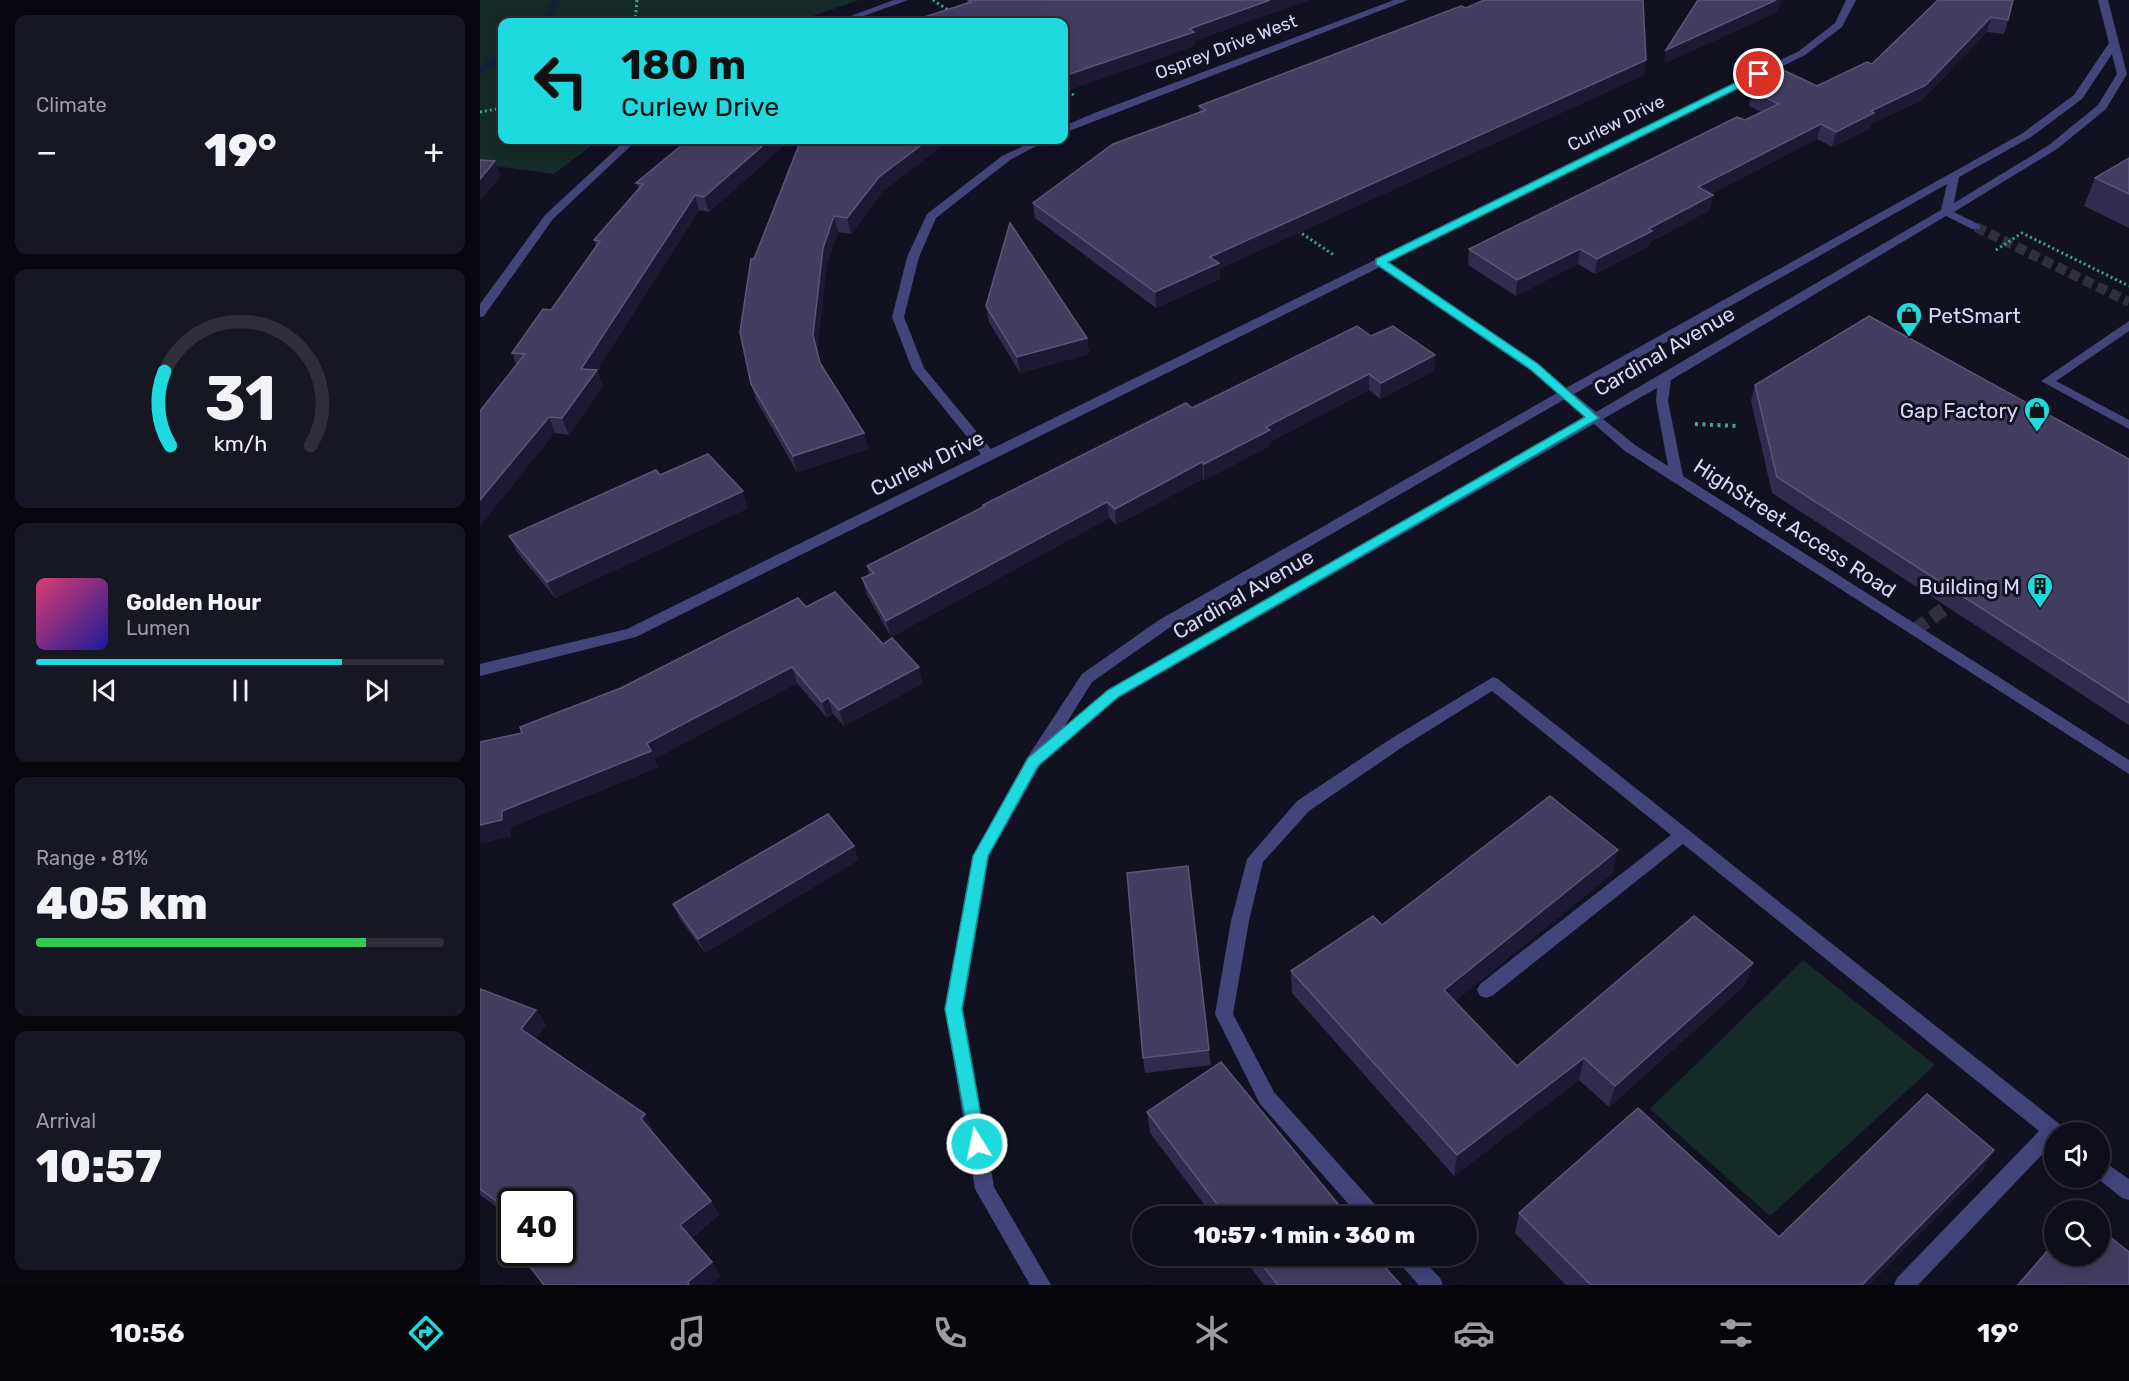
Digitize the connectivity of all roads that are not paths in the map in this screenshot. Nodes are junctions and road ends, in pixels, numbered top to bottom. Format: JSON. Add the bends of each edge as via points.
{"nodes":[{"id":1,"x":903,"y":0,"type":"edge"},
{"id":2,"x":1402,"y":0,"type":"edge"},
{"id":3,"x":1851,"y":0,"type":"edge"},
{"id":4,"x":2103,"y":0,"type":"edge"},
{"id":5,"x":851,"y":18,"type":"edge"},
{"id":6,"x":2115,"y":42,"type":"junction"},
{"id":7,"x":1068,"y":128,"type":"edge"},
{"id":8,"x":628,"y":144,"type":"edge"},
{"id":9,"x":1035,"y":144,"type":"edge"},
{"id":10,"x":1954,"y":176,"type":"junction"},
{"id":11,"x":1946,"y":212,"type":"junction"},
{"id":12,"x":1976,"y":226,"type":"tunnel mouth"},
{"id":13,"x":1380,"y":261,"type":"junction"},
{"id":14,"x":480,"y":313,"type":"edge"},
{"id":15,"x":2129,"y":325,"type":"edge"},
{"id":16,"x":1665,"y":378,"type":"junction"},
{"id":17,"x":1566,"y":393,"type":"junction"},
{"id":18,"x":1593,"y":418,"type":"junction"},
{"id":19,"x":2129,"y":424,"type":"edge"},
{"id":20,"x":989,"y":455,"type":"junction"},
{"id":21,"x":1677,"y":478,"type":"junction"},
{"id":22,"x":480,"y":670,"type":"edge"},
{"id":23,"x":1033,"y":762,"type":"junction"},
{"id":24,"x":2129,"y":768,"type":"edge"},
{"id":25,"x":1683,"y":835,"type":"junction"},
{"id":26,"x":1486,"y":990,"type":"dead end"},
{"id":27,"x":2044,"y":1123,"type":"edge"},
{"id":28,"x":2044,"y":1141,"type":"edge"},
{"id":29,"x":2110,"y":1176,"type":"edge"},
{"id":30,"x":2129,"y":1191,"type":"edge"},
{"id":31,"x":1363,"y":1206,"type":"edge"},
{"id":32,"x":1415,"y":1266,"type":"edge"},
{"id":33,"x":1041,"y":1285,"type":"edge"},
{"id":34,"x":1432,"y":1285,"type":"edge"},
{"id":35,"x":1904,"y":1285,"type":"edge"}],
"edges":[{"from":1,"to":5,"type":"street"},
{"from":2,"to":7,"type":"street","name":"Osprey Drive West"},
{"from":3,"to":13,"type":"street","name":"Curlew Drive","via":[[1839,25],[1802,53]]},
{"from":4,"to":6,"type":"street","name":"Cardinal Avenue"},
{"from":6,"to":10,"type":"street","name":"Cardinal Avenue","via":[[2078,97],[2027,135]]},
{"from":6,"to":11,"type":"street","name":"Cardinal Avenue","via":[[2122,74],[2102,106],[2053,147]]},
{"from":8,"to":14,"type":"street","via":[[549,217]]},
{"from":9,"to":20,"type":"street","via":[[1006,158],[931,216],[913,257],[898,317],[918,369]]},
{"from":10,"to":11,"type":"street"},
{"from":10,"to":17,"type":"street","name":"Cardinal Avenue"},
{"from":11,"to":12,"type":"street"},
{"from":11,"to":16,"type":"street","name":"Cardinal Avenue"},
{"from":13,"to":17,"type":"street"},
{"from":13,"to":20,"type":"street","name":"Curlew Drive"},
{"from":15,"to":19,"type":"street","via":[[2047,381]]},
{"from":16,"to":18,"type":"street","name":"Cardinal Avenue"},
{"from":16,"to":21,"type":"street","via":[[1662,400]]},
{"from":17,"to":18,"type":"street"},
{"from":17,"to":23,"type":"street","name":"Cardinal Avenue","via":[[1164,624],[1087,678]]},
{"from":18,"to":21,"type":"street","name":"HighStreet Access Road"},
{"from":18,"to":23,"type":"street","name":"Cardinal Avenue","via":[[1113,694]]},
{"from":20,"to":22,"type":"street","name":"Curlew Drive","via":[[631,633]]},
{"from":21,"to":24,"type":"street","name":"HighStreet Access Road"},
{"from":23,"to":33,"type":"street","name":"Cardinal Avenue","via":[[981,856],[954,1009],[985,1189]]},
{"from":25,"to":26,"type":"street"},
{"from":25,"to":27,"type":"street"},
{"from":25,"to":31,"type":"street","via":[[1493,683],[1303,806],[1255,859],[1224,1014],[1267,1098]]},
{"from":28,"to":35,"type":"street"},
{"from":29,"to":30,"type":"street"},
{"from":32,"to":34,"type":"street"}]}
